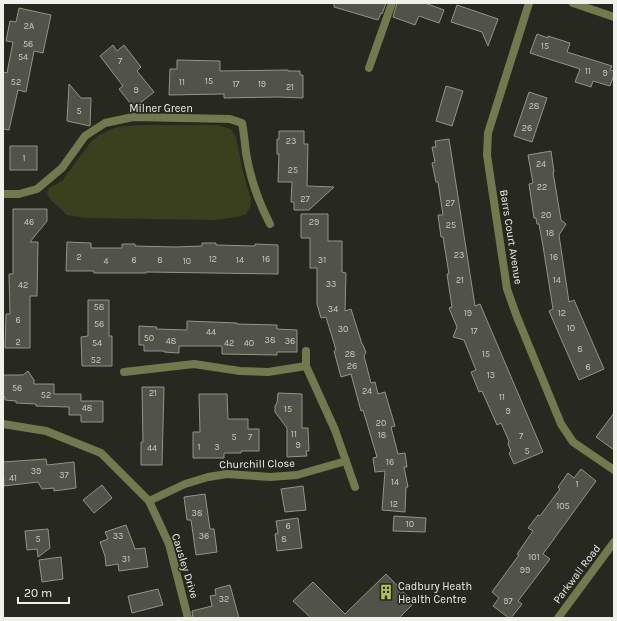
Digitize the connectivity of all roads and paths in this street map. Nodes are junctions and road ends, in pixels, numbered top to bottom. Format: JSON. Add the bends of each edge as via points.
{"nodes":[{"id":1,"x":392,"y":3,"type":"edge"},
{"id":2,"x":529,"y":3,"type":"edge"},
{"id":3,"x":573,"y":3,"type":"edge"},
{"id":4,"x":614,"y":17,"type":"edge"},
{"id":5,"x":369,"y":68,"type":"dead end"},
{"id":6,"x":3,"y":194,"type":"edge"},
{"id":7,"x":270,"y":224,"type":"dead end"},
{"id":8,"x":306,"y":351,"type":"dead end"},
{"id":9,"x":306,"y":366,"type":"junction"},
{"id":10,"x":124,"y":372,"type":"dead end"},
{"id":11,"x":3,"y":424,"type":"edge"},
{"id":12,"x":346,"y":461,"type":"junction"},
{"id":13,"x":614,"y":470,"type":"edge"},
{"id":14,"x":355,"y":486,"type":"dead end"},
{"id":15,"x":149,"y":501,"type":"junction"},
{"id":16,"x":614,"y":542,"type":"edge"},
{"id":17,"x":188,"y":618,"type":"edge"},
{"id":18,"x":558,"y":618,"type":"edge"}],
"edges":[{"from":1,"to":5,"type":"street"},
{"from":2,"to":13,"type":"street","name":"Barrs Court Avenue","via":[[488,133],[487,155],[507,289],[561,424],[573,442]]},
{"from":3,"to":4,"type":"street"},
{"from":6,"to":7,"type":"street","name":"Milner Green","via":[[19,194],[37,189],[62,168],[85,136],[105,123],[133,116],[230,119],[242,123],[246,154],[254,184],[263,212]]},
{"from":8,"to":9,"type":"street"},
{"from":9,"to":10,"type":"street","via":[[261,372],[194,364]]},
{"from":9,"to":12,"type":"street"},
{"from":11,"to":15,"type":"street","name":"Causley Drive","via":[[46,431],[101,453]]},
{"from":12,"to":14,"type":"street"},
{"from":12,"to":15,"type":"street","name":"Churchill Close","via":[[297,475],[270,477],[227,474],[208,477],[185,484]]},
{"from":15,"to":17,"type":"street","name":"Causley Drive","via":[[169,544]]},
{"from":16,"to":18,"type":"street","name":"Parkwall Road"}]}
